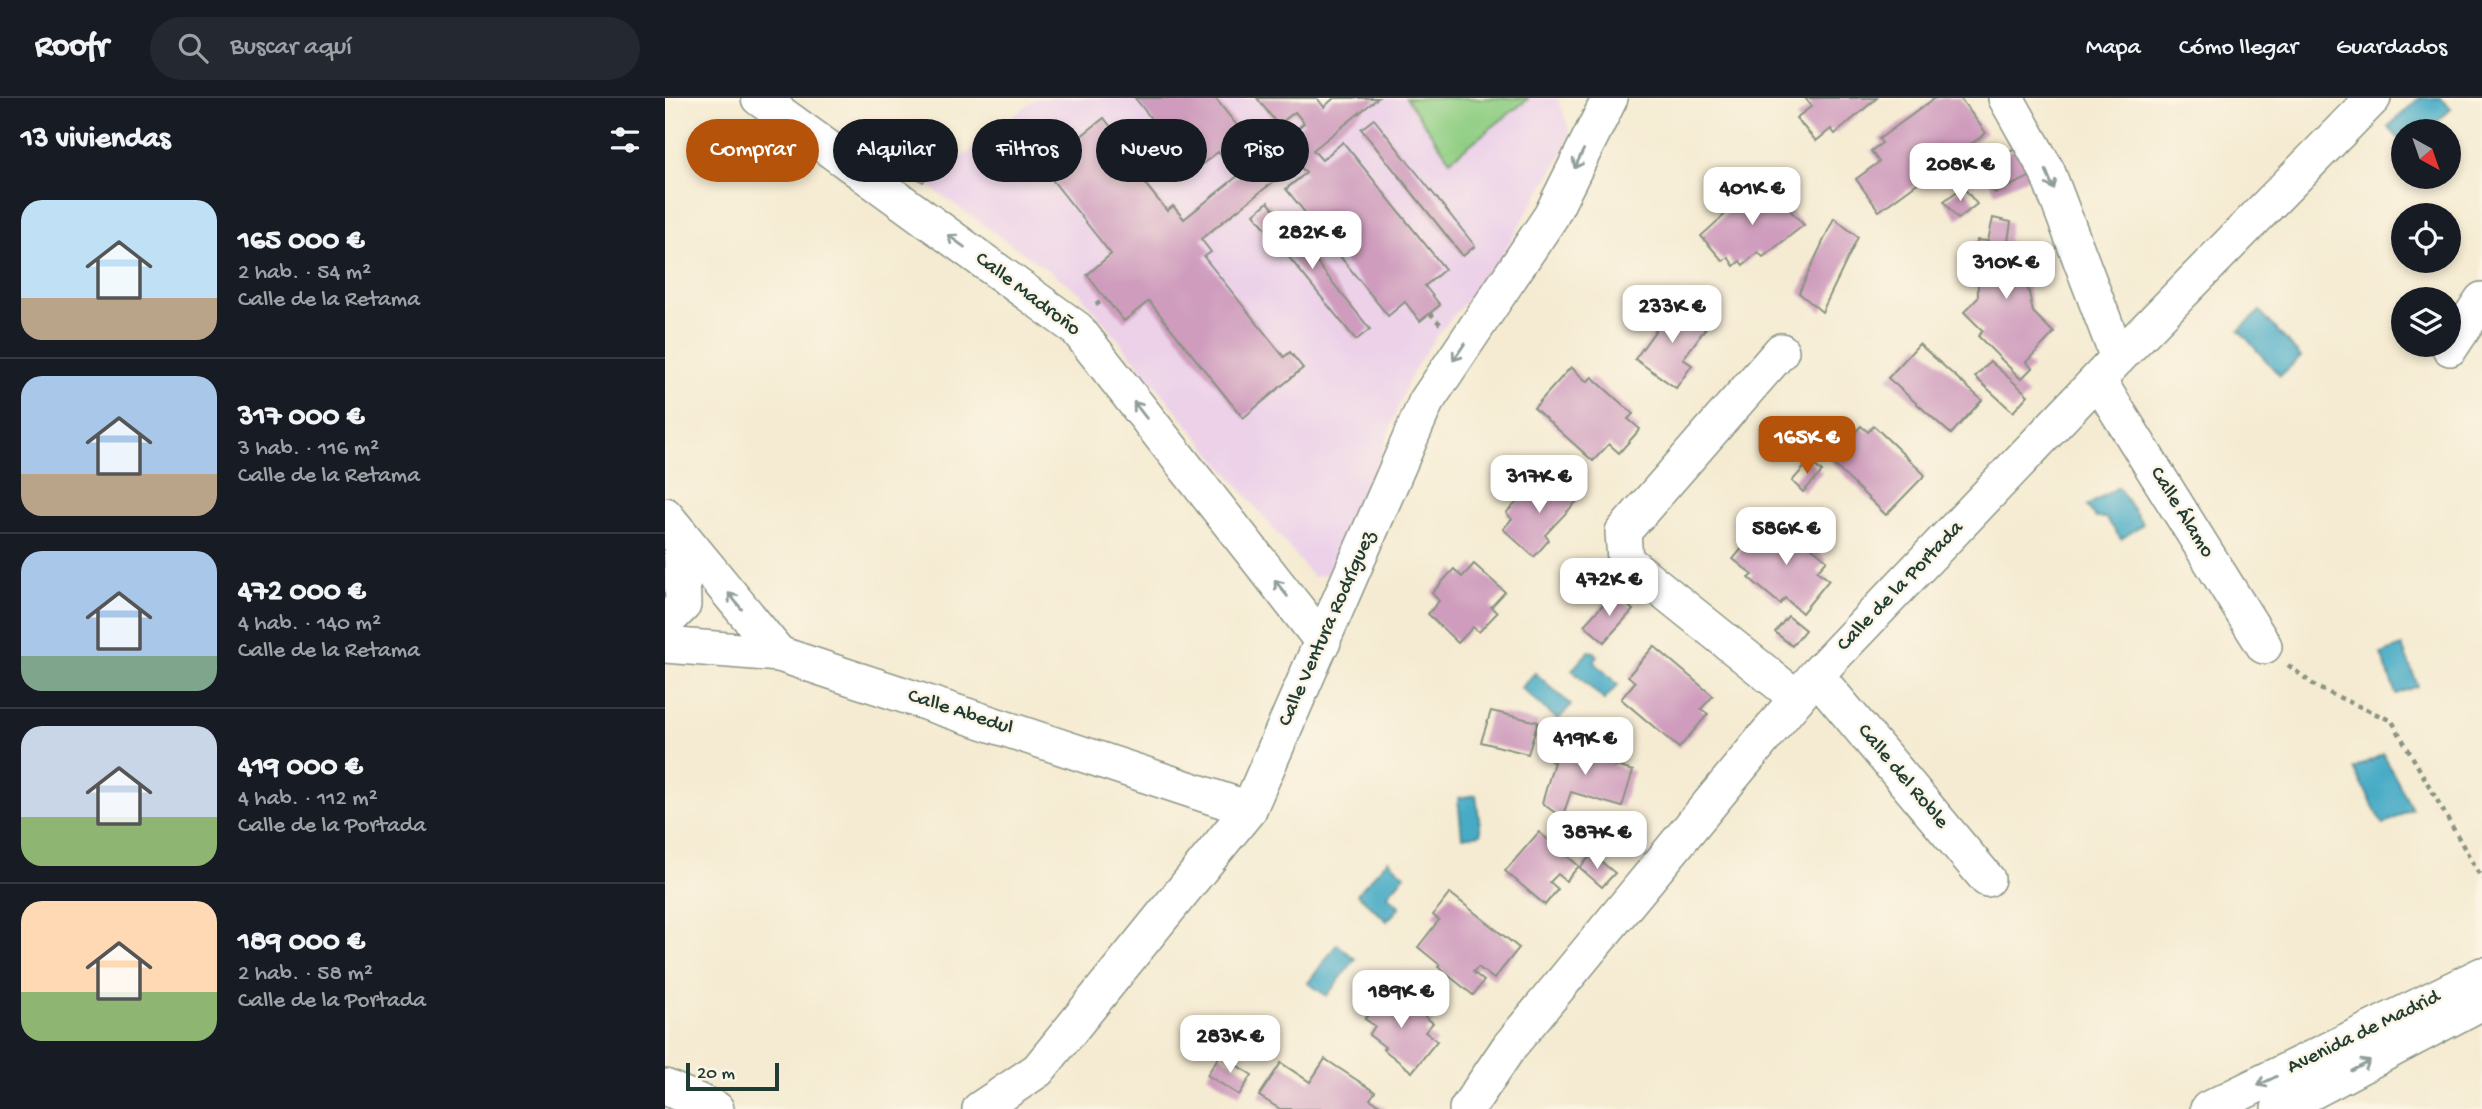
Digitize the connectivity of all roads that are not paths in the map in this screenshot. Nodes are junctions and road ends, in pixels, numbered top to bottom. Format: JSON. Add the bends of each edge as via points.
{"nodes":[{"id":1,"x":759,"y":98,"type":"edge"},
{"id":2,"x":1610,"y":98,"type":"edge"},
{"id":3,"x":2006,"y":98,"type":"edge"},
{"id":4,"x":2373,"y":98,"type":"edge"},
{"id":5,"x":2482,"y":300,"type":"edge"},
{"id":6,"x":2461,"y":332,"type":"edge"},
{"id":7,"x":1781,"y":351,"type":"dead end"},
{"id":8,"x":2108,"y":369,"type":"junction"},
{"id":9,"x":673,"y":525,"type":"edge"},
{"id":10,"x":665,"y":623,"type":"edge"},
{"id":11,"x":1323,"y":642,"type":"junction"},
{"id":12,"x":665,"y":645,"type":"edge"},
{"id":13,"x":2264,"y":646,"type":"road end"},
{"id":14,"x":779,"y":654,"type":"junction"},
{"id":15,"x":1807,"y":687,"type":"junction"},
{"id":16,"x":1249,"y":809,"type":"junction"},
{"id":17,"x":1987,"y":879,"type":"dead end"},
{"id":18,"x":2482,"y":975,"type":"edge"},
{"id":19,"x":2482,"y":1002,"type":"edge"},
{"id":20,"x":665,"y":1087,"type":"edge"},
{"id":21,"x":716,"y":1109,"type":"edge"},
{"id":22,"x":980,"y":1109,"type":"edge"},
{"id":23,"x":1467,"y":1109,"type":"edge"},
{"id":24,"x":2208,"y":1109,"type":"edge"},
{"id":25,"x":2279,"y":1109,"type":"edge"}],
"edges":[{"from":11,"to":1,"type":"street","name":"Calle Madroño","one_way":true,"via":[[1077,329]]},
{"from":2,"to":11,"type":"street","name":"Calle Ventura Rodríguez","one_way":true,"via":[[1551,216],[1426,402]]},
{"from":3,"to":8,"type":"street","name":"Calle Álamo","one_way":true,"via":[[2047,171]]},
{"from":4,"to":8,"type":"street","name":"Calle de la Portada"},
{"from":5,"to":6,"type":"street"},
{"from":7,"to":15,"type":"street","name":"Calle del Roble","via":[[1623,532],[1625,560]]},
{"from":8,"to":13,"type":"street","name":"Calle Álamo"},
{"from":8,"to":15,"type":"street","name":"Calle de la Portada"},
{"from":9,"to":10,"type":"street","via":[[683,605]]},
{"from":14,"to":9,"type":"street","one_way":true},
{"from":11,"to":16,"type":"street","name":"Calle Ventura Rodríguez"},
{"from":12,"to":14,"type":"street","name":"Calle Abedul"},
{"from":14,"to":16,"type":"street","name":"Calle Abedul"},
{"from":15,"to":17,"type":"street","name":"Calle del Roble"},
{"from":15,"to":23,"type":"street","name":"Calle de la Portada","via":[[1509,1047]]},
{"from":16,"to":22,"type":"street","name":"Calle Ventura Rodríguez","via":[[1038,1070]]},
{"from":18,"to":24,"type":"street","name":"Avenida de Madrid","one_way":true},
{"from":25,"to":19,"type":"street","name":"Avenida de Madrid","one_way":true},
{"from":20,"to":21,"type":"street"}]}
